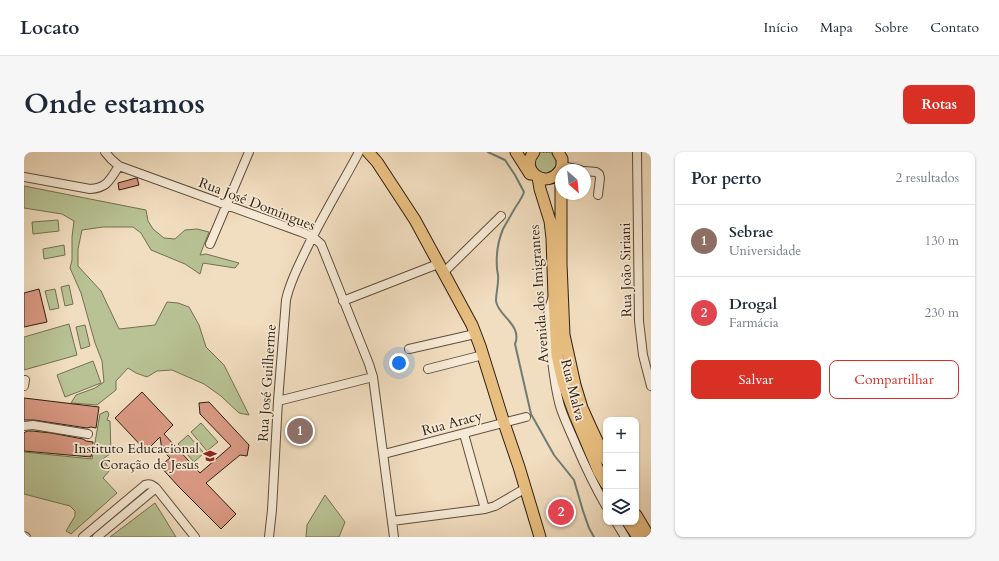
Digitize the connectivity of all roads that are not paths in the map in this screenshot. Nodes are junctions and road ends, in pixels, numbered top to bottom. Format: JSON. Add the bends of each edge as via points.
{"nodes":[{"id":1,"x":105,"y":152,"type":"edge"},
{"id":2,"x":249,"y":152,"type":"edge"},
{"id":3,"x":359,"y":152,"type":"edge"},
{"id":4,"x":368,"y":152,"type":"edge"},
{"id":5,"x":516,"y":152,"type":"edge"},
{"id":6,"x":558,"y":152,"type":"edge"},
{"id":7,"x":566,"y":152,"type":"edge"},
{"id":8,"x":637,"y":152,"type":"edge"},
{"id":9,"x":530,"y":154,"type":"edge"},
{"id":10,"x":562,"y":164,"type":"edge"},
{"id":11,"x":563,"y":164,"type":"edge"},
{"id":12,"x":119,"y":166,"type":"junction"},
{"id":13,"x":591,"y":172,"type":"edge"},
{"id":14,"x":555,"y":176,"type":"edge"},
{"id":15,"x":24,"y":177,"type":"edge"},
{"id":16,"x":538,"y":177,"type":"junction"},
{"id":17,"x":540,"y":190,"type":"junction"},
{"id":18,"x":598,"y":195,"type":"dead end"},
{"id":19,"x":562,"y":200,"type":"edge"},
{"id":20,"x":226,"y":205,"type":"junction"},
{"id":21,"x":500,"y":216,"type":"dead end"},
{"id":22,"x":313,"y":237,"type":"junction"},
{"id":23,"x":210,"y":244,"type":"dead end"},
{"id":24,"x":441,"y":269,"type":"junction"},
{"id":25,"x":554,"y":297,"type":"junction"},
{"id":26,"x":343,"y":301,"type":"junction"},
{"id":27,"x":475,"y":334,"type":"junction"},
{"id":28,"x":409,"y":349,"type":"dead end"},
{"id":29,"x":483,"y":354,"type":"junction"},
{"id":30,"x":428,"y":369,"type":"dead end"},
{"id":31,"x":373,"y":377,"type":"junction"},
{"id":32,"x":651,"y":386,"type":"edge"},
{"id":33,"x":278,"y":401,"type":"junction"},
{"id":34,"x":526,"y":417,"type":"dead end"},
{"id":35,"x":504,"y":423,"type":"junction"},
{"id":36,"x":24,"y":426,"type":"edge"},
{"id":37,"x":88,"y":434,"type":"dead end"},
{"id":38,"x":464,"y":434,"type":"junction"},
{"id":39,"x":384,"y":454,"type":"junction"},
{"id":40,"x":603,"y":454,"type":"edge"},
{"id":41,"x":603,"y":479,"type":"edge"},
{"id":42,"x":156,"y":488,"type":"junction"},
{"id":43,"x":526,"y":488,"type":"junction"},
{"id":44,"x":603,"y":501,"type":"edge"},
{"id":45,"x":485,"y":509,"type":"junction"},
{"id":46,"x":639,"y":520,"type":"edge"},
{"id":47,"x":392,"y":521,"type":"junction"},
{"id":48,"x":618,"y":525,"type":"edge"},
{"id":49,"x":630,"y":525,"type":"edge"},
{"id":50,"x":83,"y":537,"type":"edge"},
{"id":51,"x":97,"y":537,"type":"edge"},
{"id":52,"x":195,"y":537,"type":"edge"},
{"id":53,"x":269,"y":537,"type":"edge"},
{"id":54,"x":394,"y":537,"type":"edge"},
{"id":55,"x":540,"y":537,"type":"edge"},
{"id":56,"x":625,"y":537,"type":"edge"},
{"id":57,"x":638,"y":537,"type":"edge"},
{"id":58,"x":649,"y":537,"type":"edge"}],
"edges":[{"from":1,"to":12,"type":"street","name":"Rua José Domingues"},
{"from":2,"to":20,"type":"street"},
{"from":3,"to":22,"type":"street","name":"Rua José Guilherme"},
{"from":4,"to":24,"type":"main road","via":[[415,220]]},
{"from":5,"to":17,"type":"main road"},
{"from":6,"to":10,"type":"main road","name":"Avenida dos Imigrantes"},
{"from":7,"to":11,"type":"main road"},
{"from":8,"to":32,"type":"street","name":"Rua João Siriani","via":[[639,321],[643,355]]},
{"from":9,"to":16,"type":"main road","via":[[531,169]]},
{"from":12,"to":15,"type":"street","via":[[109,182],[98,189]]},
{"from":12,"to":20,"type":"street","name":"Rua José Domingues"},
{"from":13,"to":18,"type":"street","via":[[599,174]]},
{"from":14,"to":16,"type":"main road","via":[[548,179]]},
{"from":16,"to":17,"type":"main road"},
{"from":17,"to":25,"type":"main road","name":"Avenida dos Imigrantes","via":[[550,222]]},
{"from":19,"to":40,"type":"main road","name":"Avenida dos Imigrantes","via":[[564,335],[582,408]]},
{"from":20,"to":22,"type":"street","name":"Rua José Domingues"},
{"from":20,"to":23,"type":"street"},
{"from":21,"to":24,"type":"street"},
{"from":22,"to":26,"type":"street","name":"Rua José Domingues","via":[[321,244]]},
{"from":22,"to":33,"type":"street","name":"Rua José Guilherme","via":[[292,278],[286,300]]},
{"from":24,"to":26,"type":"street"},
{"from":24,"to":27,"type":"main road"},
{"from":25,"to":41,"type":"main road","name":"Avenida dos Imigrantes","via":[[557,355],[563,382]]},
{"from":25,"to":44,"type":"street","name":"Rua Malva","via":[[547,315],[554,377],[569,430]]},
{"from":26,"to":31,"type":"street","name":"Rua José Domingues"},
{"from":27,"to":28,"type":"street"},
{"from":27,"to":29,"type":"main road"},
{"from":29,"to":30,"type":"street"},
{"from":29,"to":35,"type":"main road"},
{"from":31,"to":33,"type":"street"},
{"from":31,"to":39,"type":"street","name":"Rua José Domingues"},
{"from":33,"to":53,"type":"street","name":"Rua José Guilherme"},
{"from":34,"to":35,"type":"street","name":"Rua Aracy"},
{"from":35,"to":38,"type":"street","name":"Rua Aracy"},
{"from":35,"to":43,"type":"main road"},
{"from":36,"to":37,"type":"street","via":[[33,425]]},
{"from":38,"to":39,"type":"street","name":"Rua Aracy"},
{"from":38,"to":45,"type":"street"},
{"from":39,"to":47,"type":"street","name":"Rua José Domingues"},
{"from":42,"to":50,"type":"street","via":[[152,484],[146,485]]},
{"from":42,"to":51,"type":"street"},
{"from":42,"to":52,"type":"street"},
{"from":43,"to":45,"type":"street"},
{"from":43,"to":55,"type":"main road"},
{"from":45,"to":47,"type":"street"},
{"from":46,"to":58,"type":"main road"},
{"from":47,"to":54,"type":"street","name":"Rua José Domingues"},
{"from":48,"to":56,"type":"street"},
{"from":49,"to":57,"type":"main road"}]}
